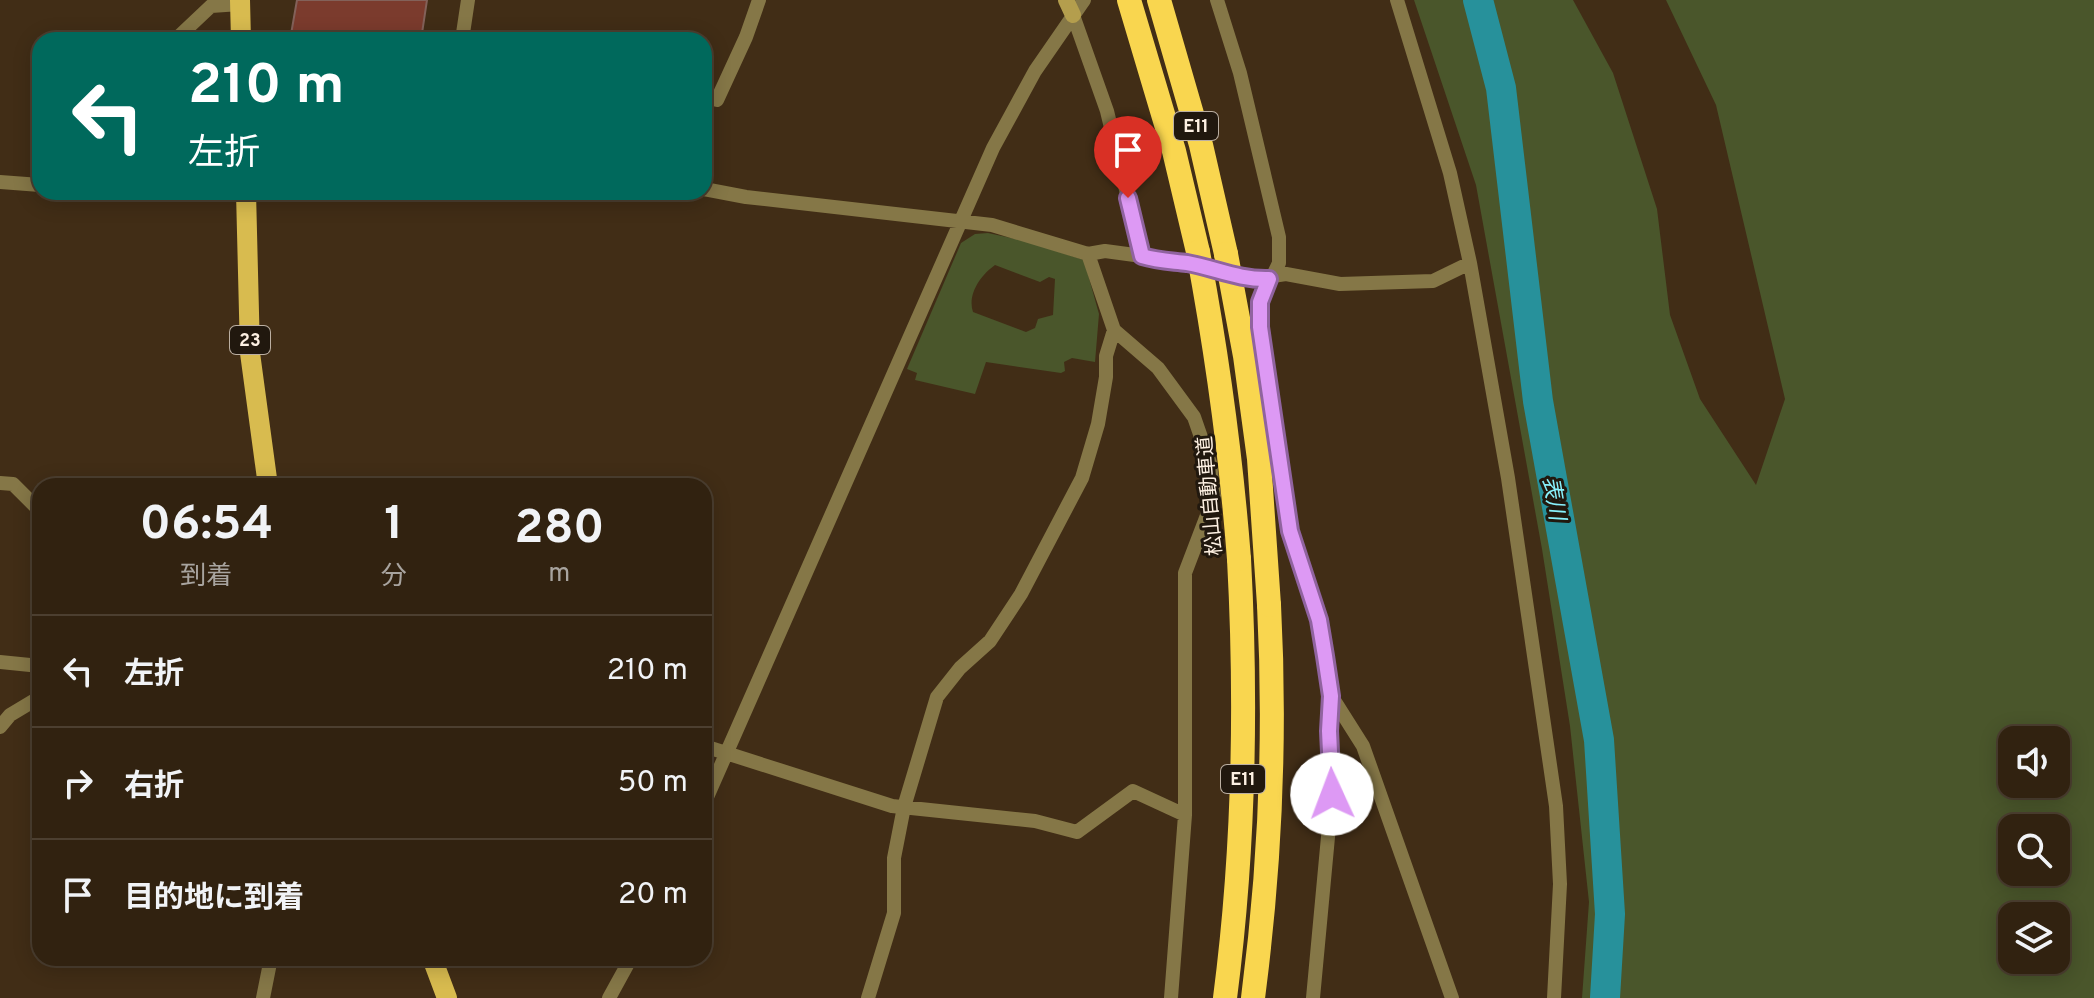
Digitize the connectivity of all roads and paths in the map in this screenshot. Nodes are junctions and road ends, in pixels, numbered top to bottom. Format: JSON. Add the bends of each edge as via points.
{"nodes":[{"id":1,"x":468,"y":0,"type":"edge"},
{"id":2,"x":759,"y":0,"type":"edge"},
{"id":3,"x":1084,"y":0,"type":"edge"},
{"id":4,"x":1129,"y":0,"type":"edge"},
{"id":5,"x":1159,"y":0,"type":"edge"},
{"id":6,"x":1217,"y":0,"type":"edge"},
{"id":7,"x":1397,"y":0,"type":"edge"},
{"id":8,"x":240,"y":2,"type":"edge"},
{"id":9,"x":1070,"y":7,"type":"edge"},
{"id":10,"x":183,"y":32,"type":"edge"},
{"id":11,"x":241,"y":32,"type":"edge"},
{"id":12,"x":463,"y":32,"type":"edge"},
{"id":13,"x":712,"y":98,"type":"edge"},
{"id":14,"x":0,"y":182,"type":"edge"},
{"id":15,"x":32,"y":184,"type":"edge"},
{"id":16,"x":712,"y":191,"type":"edge"},
{"id":17,"x":246,"y":200,"type":"edge"},
{"id":18,"x":959,"y":221,"type":"junction"},
{"id":19,"x":1088,"y":254,"type":"junction"},
{"id":20,"x":1142,"y":256,"type":"junction"},
{"id":21,"x":1470,"y":263,"type":"junction"},
{"id":22,"x":1269,"y":279,"type":"junction"},
{"id":23,"x":1114,"y":330,"type":"junction"},
{"id":24,"x":267,"y":478,"type":"edge"},
{"id":25,"x":0,"y":483,"type":"edge"},
{"id":26,"x":1214,"y":497,"type":"junction"},
{"id":27,"x":32,"y":503,"type":"edge"},
{"id":28,"x":1290,"y":531,"type":"junction"},
{"id":29,"x":0,"y":662,"type":"edge"},
{"id":30,"x":32,"y":665,"type":"edge"},
{"id":31,"x":1331,"y":696,"type":"junction"},
{"id":32,"x":32,"y":702,"type":"edge"},
{"id":33,"x":0,"y":727,"type":"edge"},
{"id":34,"x":712,"y":748,"type":"edge"},
{"id":35,"x":728,"y":752,"type":"junction"},
{"id":36,"x":712,"y":787,"type":"edge"},
{"id":37,"x":904,"y":807,"type":"junction"},
{"id":38,"x":1185,"y":815,"type":"junction"},
{"id":39,"x":269,"y":966,"type":"edge"},
{"id":40,"x":435,"y":966,"type":"edge"},
{"id":41,"x":627,"y":966,"type":"edge"},
{"id":42,"x":263,"y":998,"type":"edge"},
{"id":43,"x":447,"y":998,"type":"edge"},
{"id":44,"x":609,"y":998,"type":"edge"},
{"id":45,"x":868,"y":998,"type":"edge"},
{"id":46,"x":1171,"y":998,"type":"edge"},
{"id":47,"x":1225,"y":998,"type":"edge"},
{"id":48,"x":1253,"y":998,"type":"edge"},
{"id":49,"x":1313,"y":998,"type":"edge"},
{"id":50,"x":1452,"y":998,"type":"edge"},
{"id":51,"x":1554,"y":998,"type":"edge"}],
"edges":[{"from":1,"to":12,"type":"street"},
{"from":2,"to":13,"type":"street","via":[[717,100]]},
{"from":3,"to":9,"type":"street"},
{"from":4,"to":47,"type":"highway","name":"松山自動車道","number":"E11","bridge":true,"via":[[1198,252],[1221,388],[1239,559],[1243,802]]},
{"from":5,"to":48,"type":"highway","number":"E11","bridge":true,"via":[[1226,254],[1259,459],[1274,693],[1271,806]]},
{"from":6,"to":22,"type":"street","via":[[1279,237],[1279,263]]},
{"from":7,"to":21,"type":"street","via":[[1450,173]]},
{"from":8,"to":10,"type":"street","via":[[211,6]]},
{"from":8,"to":11,"type":"main road"},
{"from":9,"to":18,"type":"street"},
{"from":9,"to":20,"type":"street","via":[[1107,111]]},
{"from":14,"to":15,"type":"street"},
{"from":16,"to":18,"type":"street"},
{"from":17,"to":24,"type":"main road","number":"23","via":[[250,353]]},
{"from":18,"to":19,"type":"street","via":[[992,225]]},
{"from":18,"to":35,"type":"street"},
{"from":19,"to":20,"type":"street"},
{"from":19,"to":23,"type":"street"},
{"from":20,"to":22,"type":"street","via":[[1248,280]]},
{"from":21,"to":22,"type":"street","via":[[1433,281],[1335,282],[1286,274]]},
{"from":21,"to":51,"type":"street","via":[[1556,806],[1560,884]]},
{"from":22,"to":28,"type":"street","via":[[1260,302],[1260,327]]},
{"from":23,"to":26,"type":"street","via":[[1158,368],[1194,417],[1210,463]]},
{"from":23,"to":37,"type":"street","via":[[1098,424],[1082,478],[1021,594],[937,697]]},
{"from":25,"to":27,"type":"street","via":[[13,484]]},
{"from":26,"to":28,"type":"street"},
{"from":26,"to":38,"type":"street","via":[[1185,573]]},
{"from":28,"to":31,"type":"street","via":[[1319,620]]},
{"from":29,"to":30,"type":"street"},
{"from":31,"to":49,"type":"street","via":[[1332,794]]},
{"from":31,"to":50,"type":"street","via":[[1363,746]]},
{"from":32,"to":33,"type":"street"},
{"from":34,"to":35,"type":"street"},
{"from":35,"to":36,"type":"street"},
{"from":35,"to":37,"type":"street"},
{"from":37,"to":38,"type":"street","via":[[1035,821],[1071,833],[1133,791]]},
{"from":37,"to":45,"type":"street","via":[[894,858],[894,913]]},
{"from":38,"to":46,"type":"street"},
{"from":39,"to":42,"type":"street"},
{"from":40,"to":43,"type":"main road"},
{"from":41,"to":44,"type":"street"}]}
